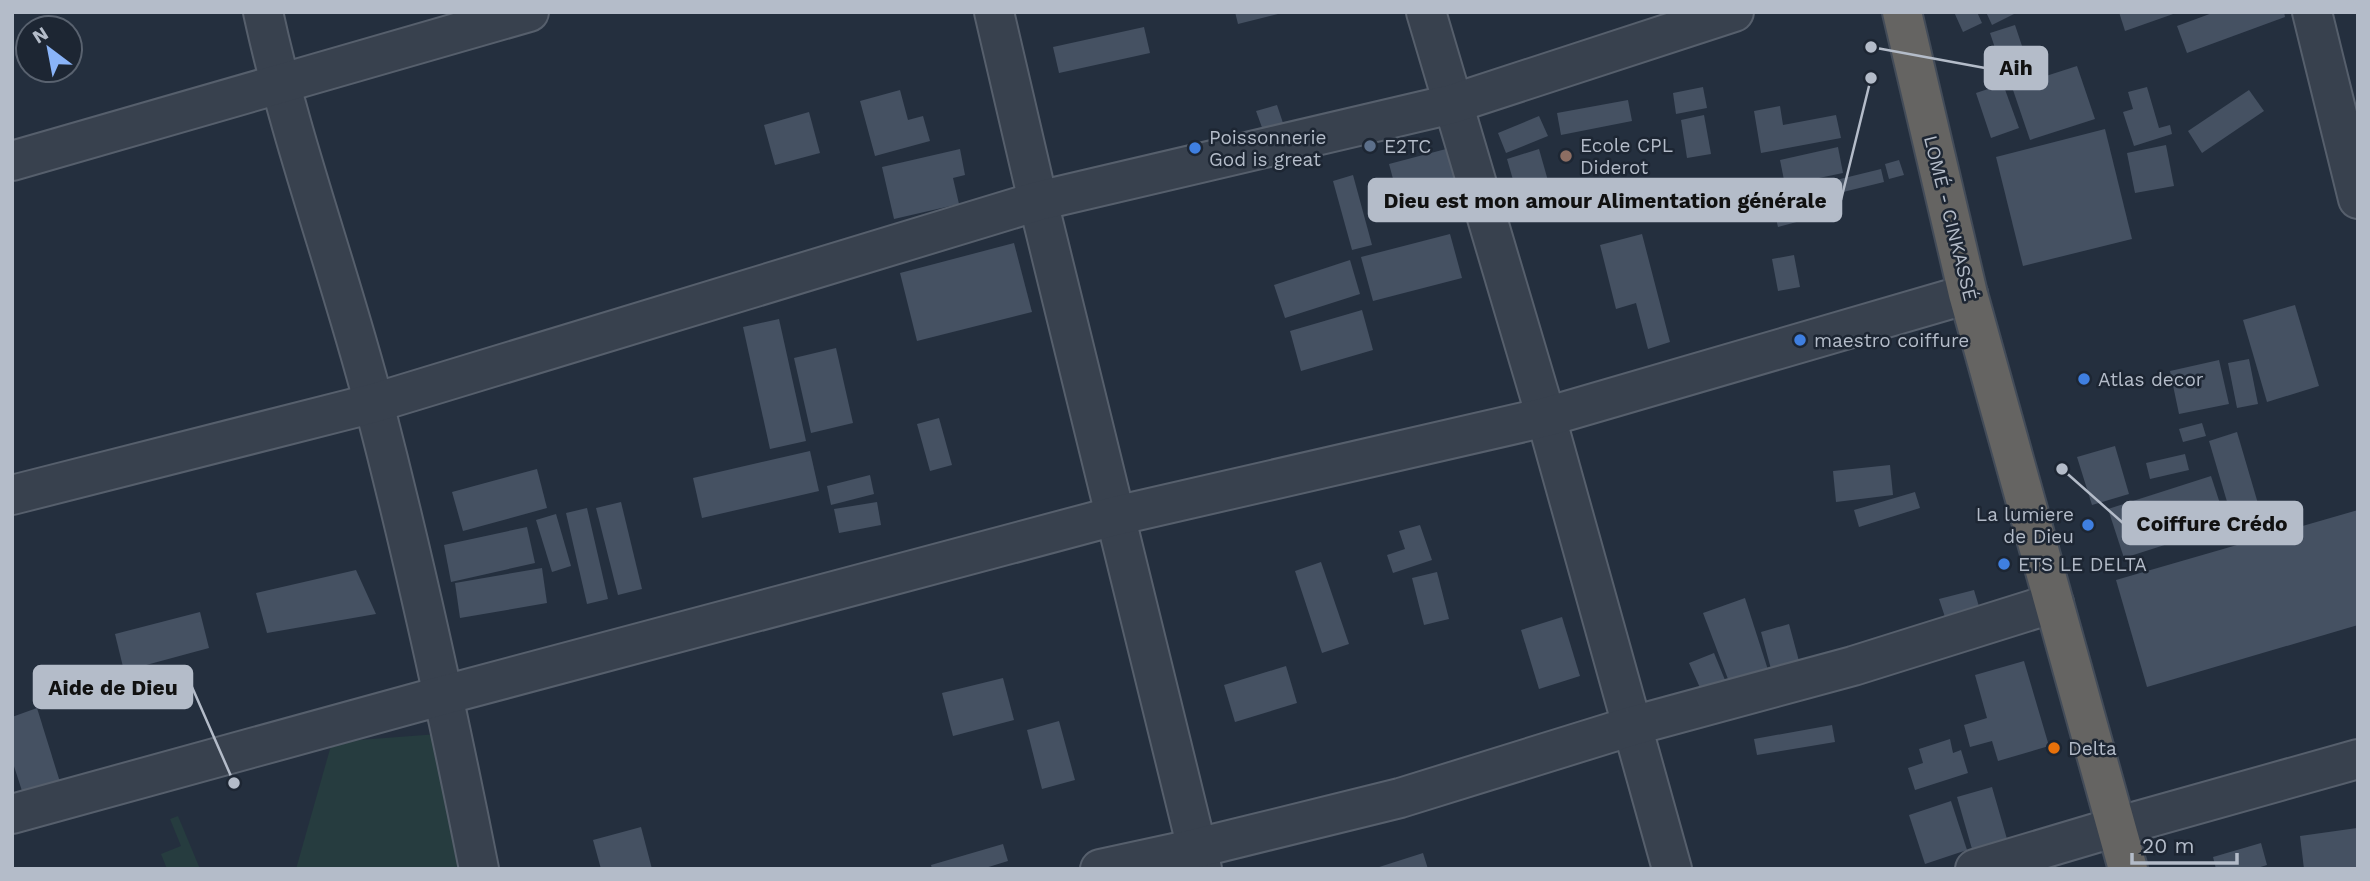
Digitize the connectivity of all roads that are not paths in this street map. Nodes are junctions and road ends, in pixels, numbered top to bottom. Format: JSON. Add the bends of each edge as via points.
{"nodes":[{"id":1,"x":263,"y":12,"type":"edge"},
{"id":2,"x":529,"y":12,"type":"edge"},
{"id":3,"x":994,"y":12,"type":"edge"},
{"id":4,"x":1426,"y":12,"type":"edge"},
{"id":5,"x":1734,"y":12,"type":"edge"},
{"id":6,"x":1902,"y":12,"type":"edge"},
{"id":7,"x":2312,"y":12,"type":"edge"},
{"id":8,"x":279,"y":83,"type":"junction"},
{"id":9,"x":1452,"y":104,"type":"junction"},
{"id":10,"x":12,"y":161,"type":"edge"},
{"id":11,"x":2358,"y":199,"type":"edge"},
{"id":12,"x":1038,"y":201,"type":"junction"},
{"id":13,"x":1968,"y":294,"type":"junction"},
{"id":14,"x":374,"y":403,"type":"junction"},
{"id":15,"x":1546,"y":417,"type":"junction"},
{"id":16,"x":12,"y":495,"type":"edge"},
{"id":17,"x":1115,"y":516,"type":"junction"},
{"id":18,"x":2054,"y":603,"type":"junction"},
{"id":19,"x":444,"y":695,"type":"junction"},
{"id":20,"x":1632,"y":726,"type":"junction"},
{"id":21,"x":2358,"y":759,"type":"edge"},
{"id":22,"x":12,"y":814,"type":"edge"},
{"id":23,"x":2116,"y":827,"type":"junction"},
{"id":24,"x":1199,"y":858,"type":"edge"},
{"id":25,"x":479,"y":869,"type":"edge"},
{"id":26,"x":1100,"y":869,"type":"edge"},
{"id":27,"x":1672,"y":869,"type":"edge"},
{"id":28,"x":1975,"y":869,"type":"edge"},
{"id":29,"x":2128,"y":869,"type":"edge"}],
"edges":[{"from":1,"to":8,"type":"street"},
{"from":2,"to":8,"type":"street"},
{"from":3,"to":12,"type":"street"},
{"from":4,"to":9,"type":"street"},
{"from":5,"to":9,"type":"street"},
{"from":6,"to":13,"type":"highway","name":"LOMÉ - CINKASSÉ"},
{"from":7,"to":11,"type":"street"},
{"from":8,"to":10,"type":"street"},
{"from":8,"to":14,"type":"street"},
{"from":9,"to":12,"type":"street"},
{"from":9,"to":15,"type":"street"},
{"from":12,"to":14,"type":"street"},
{"from":12,"to":17,"type":"street"},
{"from":13,"to":15,"type":"street"},
{"from":13,"to":18,"type":"highway","name":"LOMÉ - CINKASSÉ"},
{"from":14,"to":16,"type":"street"},
{"from":14,"to":19,"type":"street"},
{"from":15,"to":17,"type":"street"},
{"from":15,"to":20,"type":"street"},
{"from":17,"to":19,"type":"street"},
{"from":17,"to":24,"type":"street"},
{"from":18,"to":20,"type":"street","via":[[1853,666]]},
{"from":18,"to":23,"type":"highway","name":"LOMÉ - CINKASSÉ"},
{"from":19,"to":22,"type":"street"},
{"from":19,"to":25,"type":"street"},
{"from":20,"to":24,"type":"street"},
{"from":20,"to":27,"type":"street"},
{"from":21,"to":23,"type":"street"},
{"from":23,"to":28,"type":"street"},
{"from":23,"to":29,"type":"highway","name":"LOMÉ - CINKASSÉ"},
{"from":24,"to":26,"type":"street"}]}
